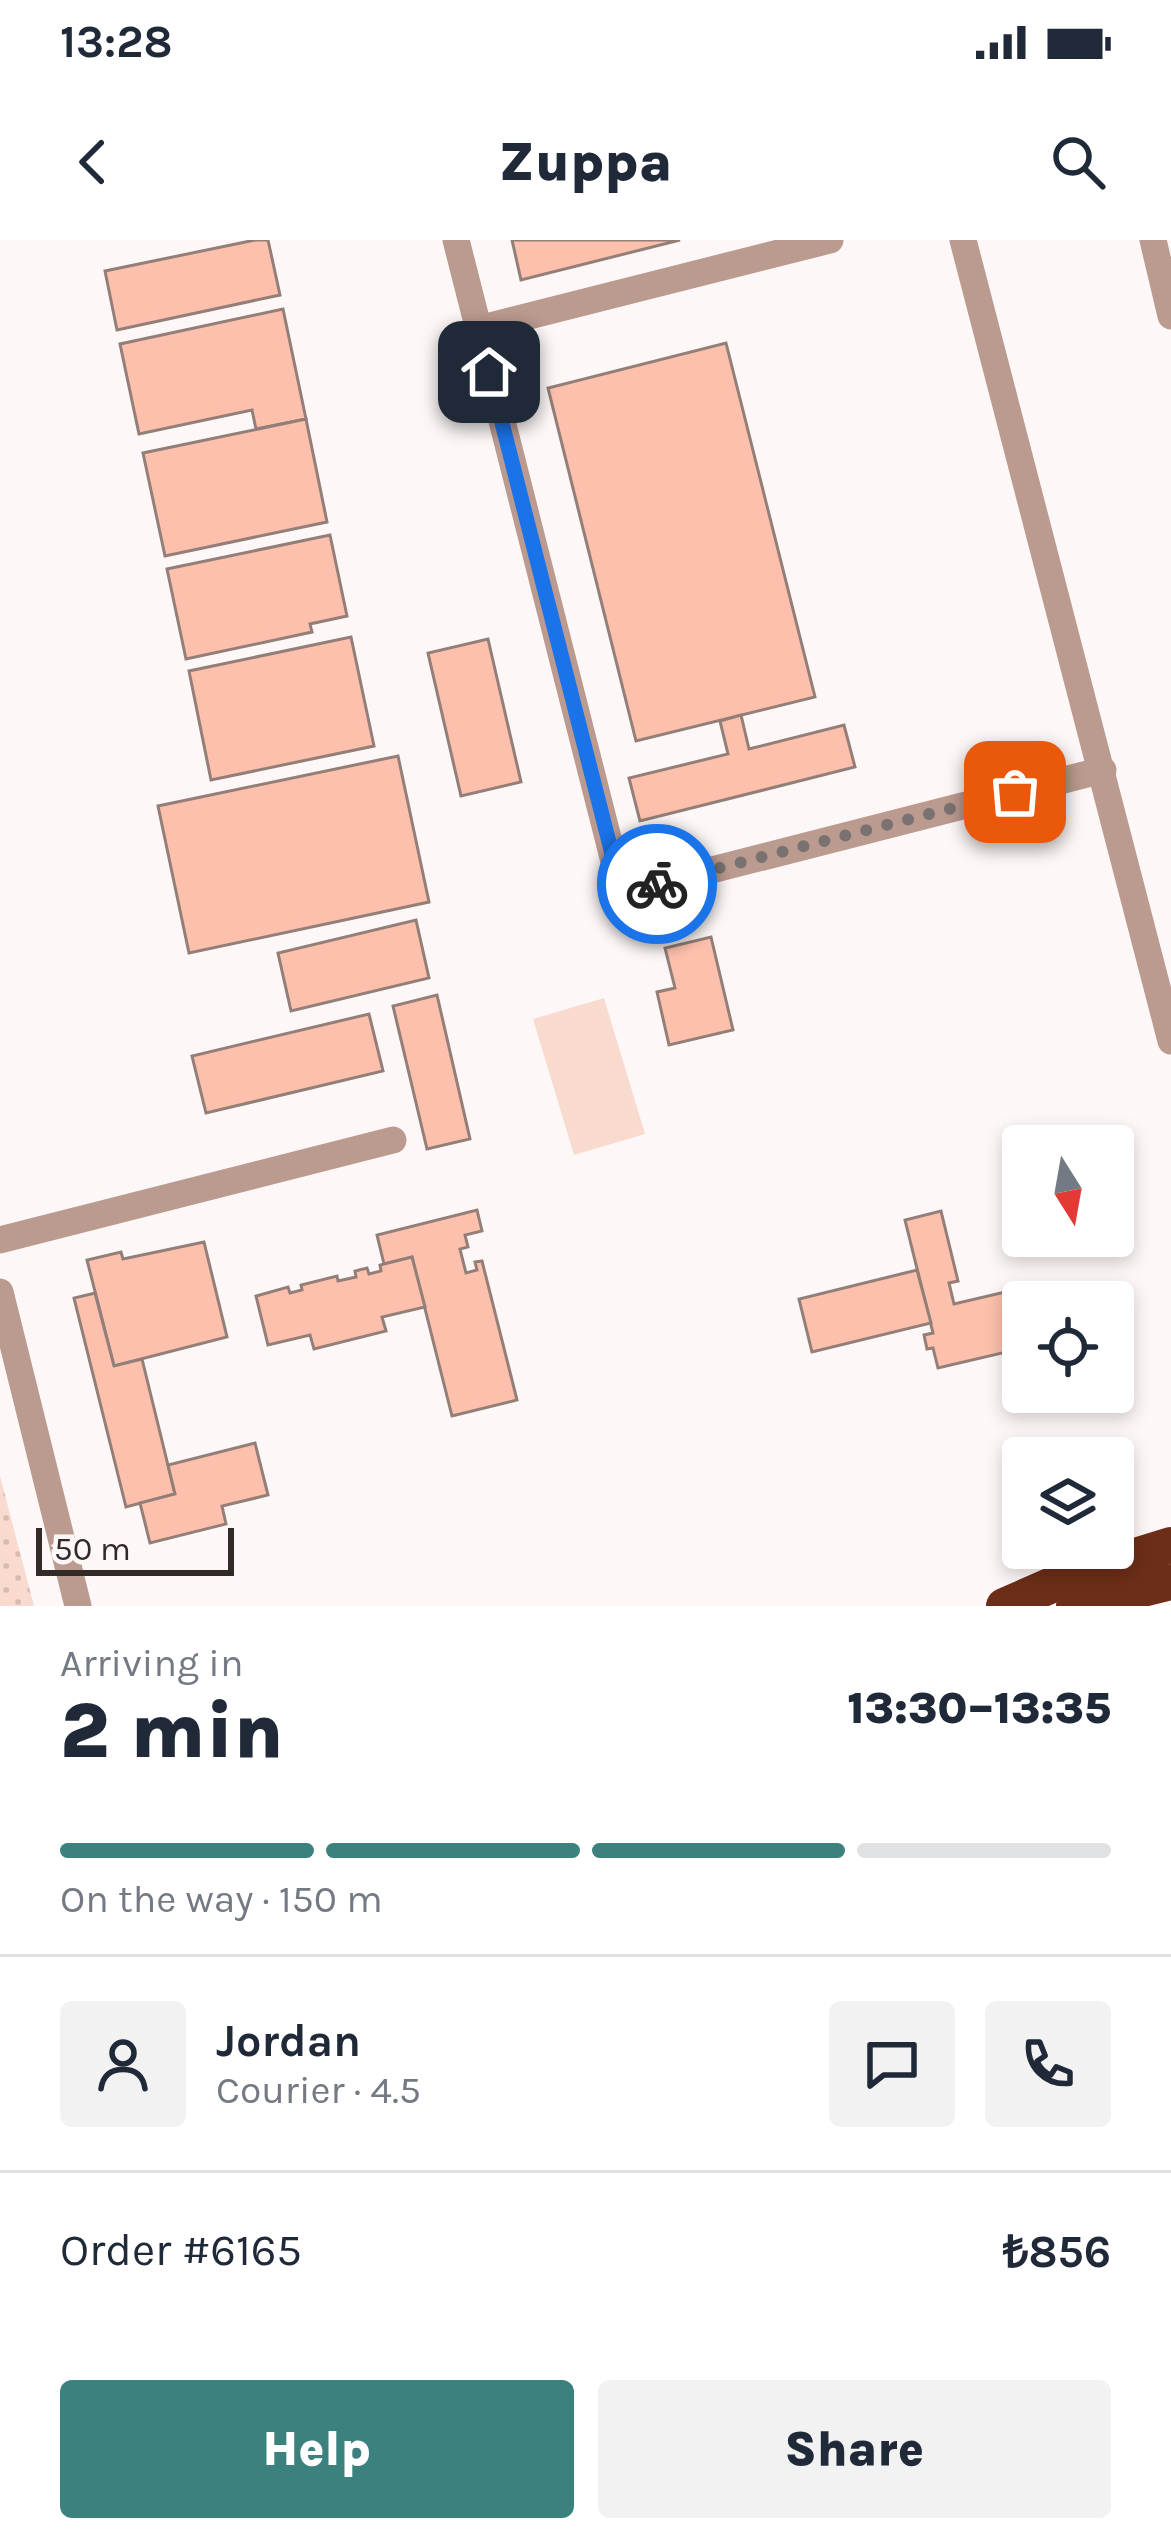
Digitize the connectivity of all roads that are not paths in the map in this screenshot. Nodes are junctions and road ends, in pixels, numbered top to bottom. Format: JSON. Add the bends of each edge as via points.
{"nodes":[{"id":1,"x":456,"y":240,"type":"edge"},
{"id":2,"x":830,"y":240,"type":"edge"},
{"id":3,"x":963,"y":240,"type":"edge"},
{"id":4,"x":1153,"y":240,"type":"edge"},
{"id":5,"x":1171,"y":316,"type":"edge"},
{"id":6,"x":478,"y":328,"type":"junction"},
{"id":7,"x":1103,"y":770,"type":"junction"},
{"id":8,"x":1166,"y":989,"type":"edge"},
{"id":9,"x":1171,"y":1041,"type":"edge"},
{"id":10,"x":393,"y":1139,"type":"dead end"},
{"id":11,"x":0,"y":1240,"type":"edge"},
{"id":12,"x":0,"y":1292,"type":"edge"},
{"id":13,"x":1171,"y":1545,"type":"edge"},
{"id":14,"x":1171,"y":1582,"type":"edge"},
{"id":15,"x":78,"y":1606,"type":"edge"},
{"id":16,"x":1004,"y":1606,"type":"edge"},
{"id":17,"x":1074,"y":1606,"type":"edge"}],
"edges":[{"from":1,"to":6,"type":"street"},
{"from":2,"to":6,"type":"street"},
{"from":3,"to":7,"type":"street"},
{"from":4,"to":5,"type":"street"},
{"from":6,"to":7,"type":"street","via":[[622,893]]},
{"from":7,"to":8,"type":"street"},
{"from":8,"to":9,"type":"street"},
{"from":10,"to":11,"type":"street"},
{"from":12,"to":15,"type":"street"},
{"from":13,"to":16,"type":"highway"},
{"from":14,"to":17,"type":"highway"}]}
